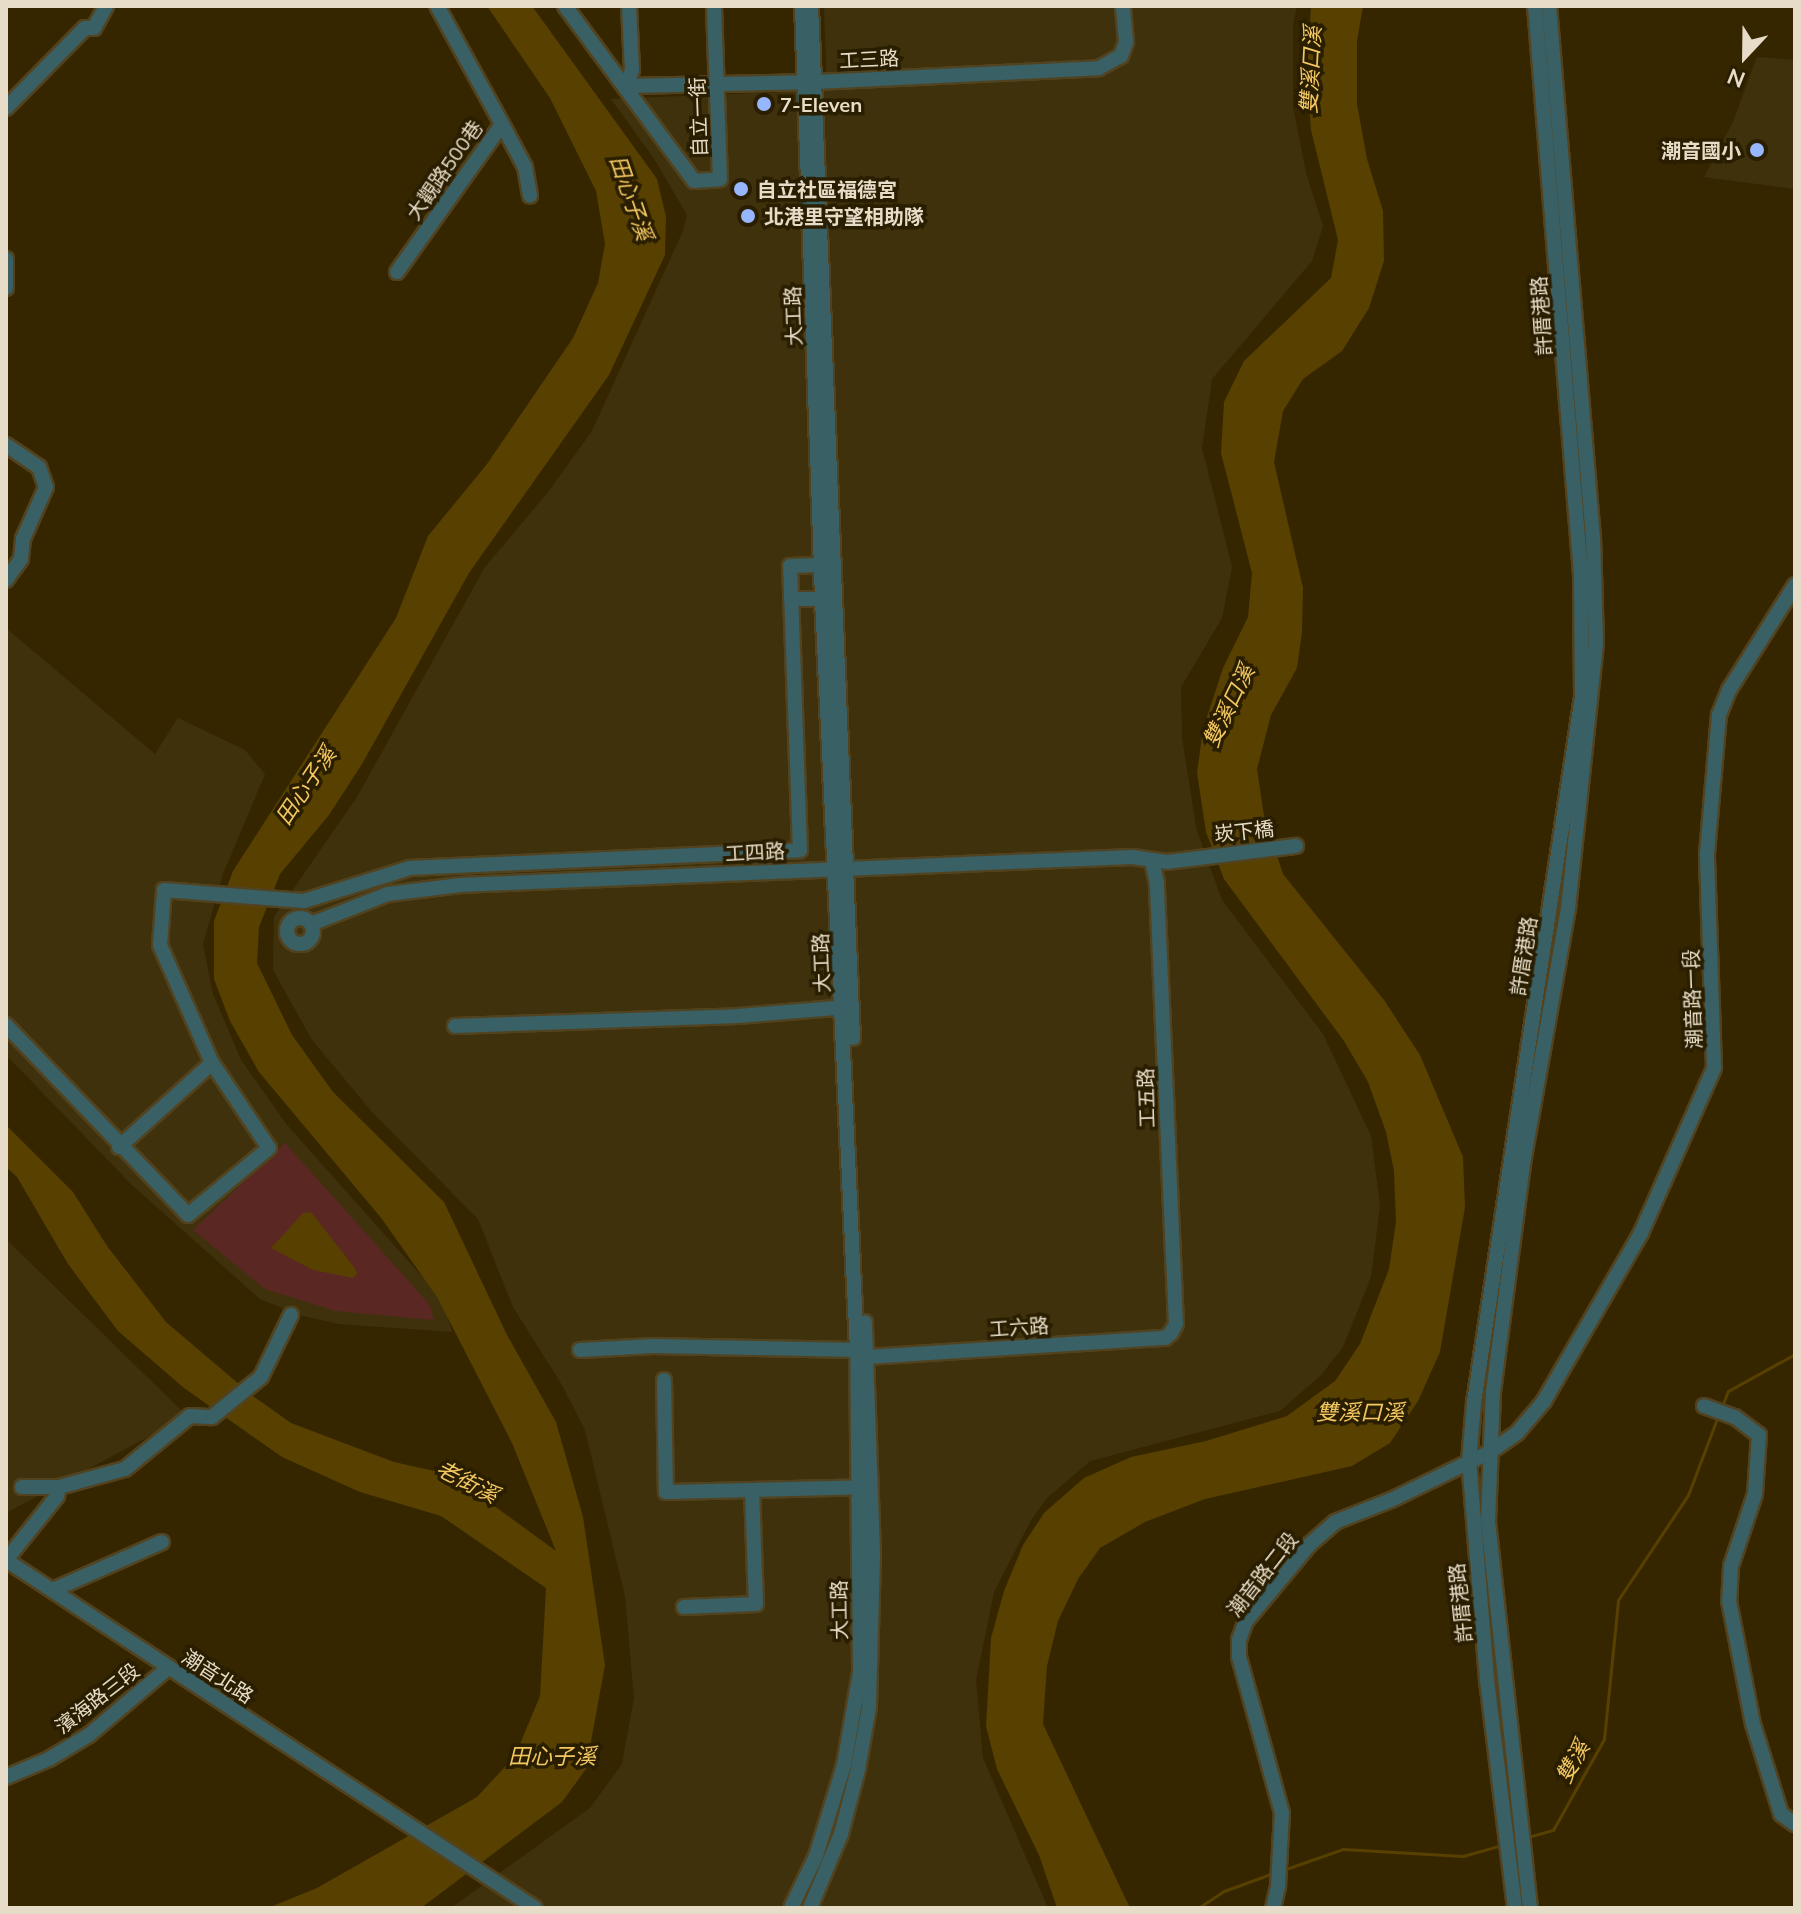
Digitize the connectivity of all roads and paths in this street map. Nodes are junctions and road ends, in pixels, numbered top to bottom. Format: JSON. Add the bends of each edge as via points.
{"nodes":[{"id":1,"x":106,"y":6,"type":"edge"},
{"id":2,"x":437,"y":6,"type":"edge"},
{"id":3,"x":565,"y":6,"type":"edge"},
{"id":4,"x":629,"y":6,"type":"edge"},
{"id":5,"x":714,"y":6,"type":"edge"},
{"id":6,"x":802,"y":6,"type":"edge"},
{"id":7,"x":811,"y":6,"type":"edge"},
{"id":8,"x":1123,"y":6,"type":"edge"},
{"id":9,"x":1535,"y":6,"type":"edge"},
{"id":10,"x":1549,"y":6,"type":"edge"},
{"id":11,"x":811,"y":82,"type":"junction"},
{"id":12,"x":717,"y":85,"type":"junction"},
{"id":13,"x":627,"y":86,"type":"junction"},
{"id":14,"x":6,"y":108,"type":"edge"},
{"id":15,"x":502,"y":124,"type":"junction"},
{"id":16,"x":530,"y":196,"type":"dead end"},
{"id":17,"x":1563,"y":252,"type":"junction"},
{"id":18,"x":6,"y":259,"type":"edge"},
{"id":19,"x":397,"y":272,"type":"dead end"},
{"id":20,"x":6,"y":288,"type":"edge"},
{"id":21,"x":6,"y":445,"type":"edge"},
{"id":22,"x":821,"y":565,"type":"junction"},
{"id":23,"x":6,"y":580,"type":"edge"},
{"id":24,"x":1795,"y":585,"type":"edge"},
{"id":25,"x":791,"y":599,"type":"junction"},
{"id":26,"x":822,"y":599,"type":"junction"},
{"id":27,"x":1582,"y":726,"type":"junction"},
{"id":28,"x":1292,"y":846,"type":"dead end"},
{"id":29,"x":1206,"y":856,"type":"joint"},
{"id":30,"x":1152,"y":862,"type":"junction"},
{"id":31,"x":842,"y":868,"type":"junction"},
{"id":32,"x":311,"y":924,"type":"dead end"},
{"id":33,"x":848,"y":1007,"type":"junction"},
{"id":34,"x":6,"y":1025,"type":"edge"},
{"id":35,"x":455,"y":1026,"type":"dead end"},
{"id":36,"x":212,"y":1063,"type":"junction"},
{"id":37,"x":119,"y":1147,"type":"junction"},
{"id":38,"x":291,"y":1315,"type":"dead end"},
{"id":39,"x":1171,"y":1333,"type":"joint"},
{"id":40,"x":580,"y":1350,"type":"dead end"},
{"id":41,"x":862,"y":1353,"type":"junction"},
{"id":42,"x":664,"y":1380,"type":"dead end"},
{"id":43,"x":1715,"y":1410,"type":"dead end"},
{"id":44,"x":1480,"y":1457,"type":"junction"},
{"id":45,"x":22,"y":1487,"type":"dead end"},
{"id":46,"x":59,"y":1487,"type":"junction"},
{"id":47,"x":863,"y":1487,"type":"junction"},
{"id":48,"x":752,"y":1490,"type":"junction"},
{"id":49,"x":162,"y":1542,"type":"dead end"},
{"id":50,"x":6,"y":1560,"type":"edge"},
{"id":51,"x":53,"y":1590,"type":"junction"},
{"id":52,"x":684,"y":1607,"type":"dead end"},
{"id":53,"x":168,"y":1668,"type":"junction"},
{"id":54,"x":6,"y":1777,"type":"edge"},
{"id":55,"x":1795,"y":1824,"type":"edge"},
{"id":56,"x":535,"y":1908,"type":"edge"},
{"id":57,"x":791,"y":1908,"type":"edge"},
{"id":58,"x":810,"y":1908,"type":"edge"},
{"id":59,"x":1273,"y":1908,"type":"edge"},
{"id":60,"x":1515,"y":1908,"type":"edge"},
{"id":61,"x":1530,"y":1908,"type":"edge"}],
"edges":[{"from":1,"to":14,"type":"street","via":[[94,28],[85,28]]},
{"from":2,"to":15,"type":"street","name":"大觀路500巷"},
{"from":3,"to":13,"type":"street"},
{"from":4,"to":13,"type":"street","via":[[632,70]]},
{"from":5,"to":12,"type":"street","name":"自立一街"},
{"from":6,"to":11,"type":"street","name":"大工路"},
{"from":7,"to":11,"type":"street","name":"大工路"},
{"from":8,"to":11,"type":"street","name":"工三路","via":[[1126,42],[1121,56],[1099,68]]},
{"from":9,"to":17,"type":"street","name":"許厝港路"},
{"from":10,"to":17,"type":"street","name":"許厝港路"},
{"from":11,"to":12,"type":"street","name":"工三路"},
{"from":11,"to":22,"type":"street","name":"大工路"},
{"from":11,"to":31,"type":"street","name":"大工路"},
{"from":12,"to":13,"type":"street","name":"工三路"},
{"from":12,"to":13,"type":"street","name":"自立一街","via":[[720,179],[694,181]]},
{"from":15,"to":16,"type":"street","via":[[525,167]]},
{"from":15,"to":19,"type":"street","name":"大觀路500巷"},
{"from":17,"to":27,"type":"street","name":"許厝港路","via":[[1593,539],[1596,644]]},
{"from":18,"to":20,"type":"street"},
{"from":21,"to":23,"type":"street","via":[[39,467],[46,487],[23,539],[21,559]]},
{"from":22,"to":25,"type":"street","via":[[790,566]]},
{"from":22,"to":26,"type":"street","name":"大工路"},
{"from":24,"to":44,"type":"street","name":"潮音路一段","via":[[1719,715],[1707,854],[1714,1068],[1707,1090],[1641,1233],[1544,1401],[1517,1433]]},
{"from":25,"to":26,"type":"street"},
{"from":25,"to":36,"type":"street","via":[[800,850],[410,868],[304,901],[164,890],[160,945]]},
{"from":26,"to":31,"type":"street","name":"大工路"},
{"from":27,"to":44,"type":"street","name":"許厝港路","via":[[1568,909]]},
{"from":27,"to":44,"type":"street","name":"許厝港路","via":[[1474,1402]]},
{"from":28,"to":29,"type":"street","name":"崁下橋"},
{"from":29,"to":30,"type":"street","name":"工四路"},
{"from":30,"to":31,"type":"street","name":"工四路","via":[[1132,857]]},
{"from":30,"to":39,"type":"street","name":"工五路","via":[[1176,1324]]},
{"from":31,"to":32,"type":"street","name":"工四路","via":[[410,889],[338,910]]},
{"from":31,"to":33,"type":"street","name":"大工路"},
{"from":33,"to":35,"type":"street"},
{"from":33,"to":41,"type":"street","name":"大工路"},
{"from":34,"to":37,"type":"street"},
{"from":36,"to":37,"type":"street"},
{"from":36,"to":37,"type":"street","via":[[269,1148],[188,1215]]},
{"from":38,"to":46,"type":"street","via":[[261,1377],[212,1417],[190,1416],[125,1469]]},
{"from":39,"to":41,"type":"street","name":"工六路","via":[[1165,1338]]},
{"from":40,"to":41,"type":"street","name":"工六路","via":[[653,1346]]},
{"from":41,"to":47,"type":"street","name":"大工路"},
{"from":42,"to":48,"type":"street","via":[[666,1492]]},
{"from":43,"to":55,"type":"street","via":[[1759,1435],[1755,1494],[1731,1566],[1729,1601],[1753,1724],[1781,1814]]},
{"from":44,"to":59,"type":"street","name":"潮音路二段","via":[[1335,1522],[1246,1621],[1239,1657],[1282,1813]]},
{"from":44,"to":60,"type":"street","name":"許厝港路","via":[[1474,1545]]},
{"from":44,"to":61,"type":"street","name":"許厝港路"},
{"from":45,"to":46,"type":"street"},
{"from":46,"to":50,"type":"street"},
{"from":47,"to":48,"type":"street"},
{"from":47,"to":57,"type":"street","name":"大工路","via":[[856,1698],[844,1765],[816,1856]]},
{"from":47,"to":58,"type":"street","name":"大工路","via":[[873,1633],[869,1707],[841,1834]]},
{"from":48,"to":52,"type":"street","via":[[756,1604]]},
{"from":49,"to":51,"type":"street"},
{"from":50,"to":51,"type":"street","name":"潮音北路"},
{"from":51,"to":53,"type":"street","name":"潮音北路"},
{"from":53,"to":54,"type":"street","name":"濱海路三段","via":[[89,1735]]},
{"from":53,"to":56,"type":"street","name":"潮音北路"}]}
